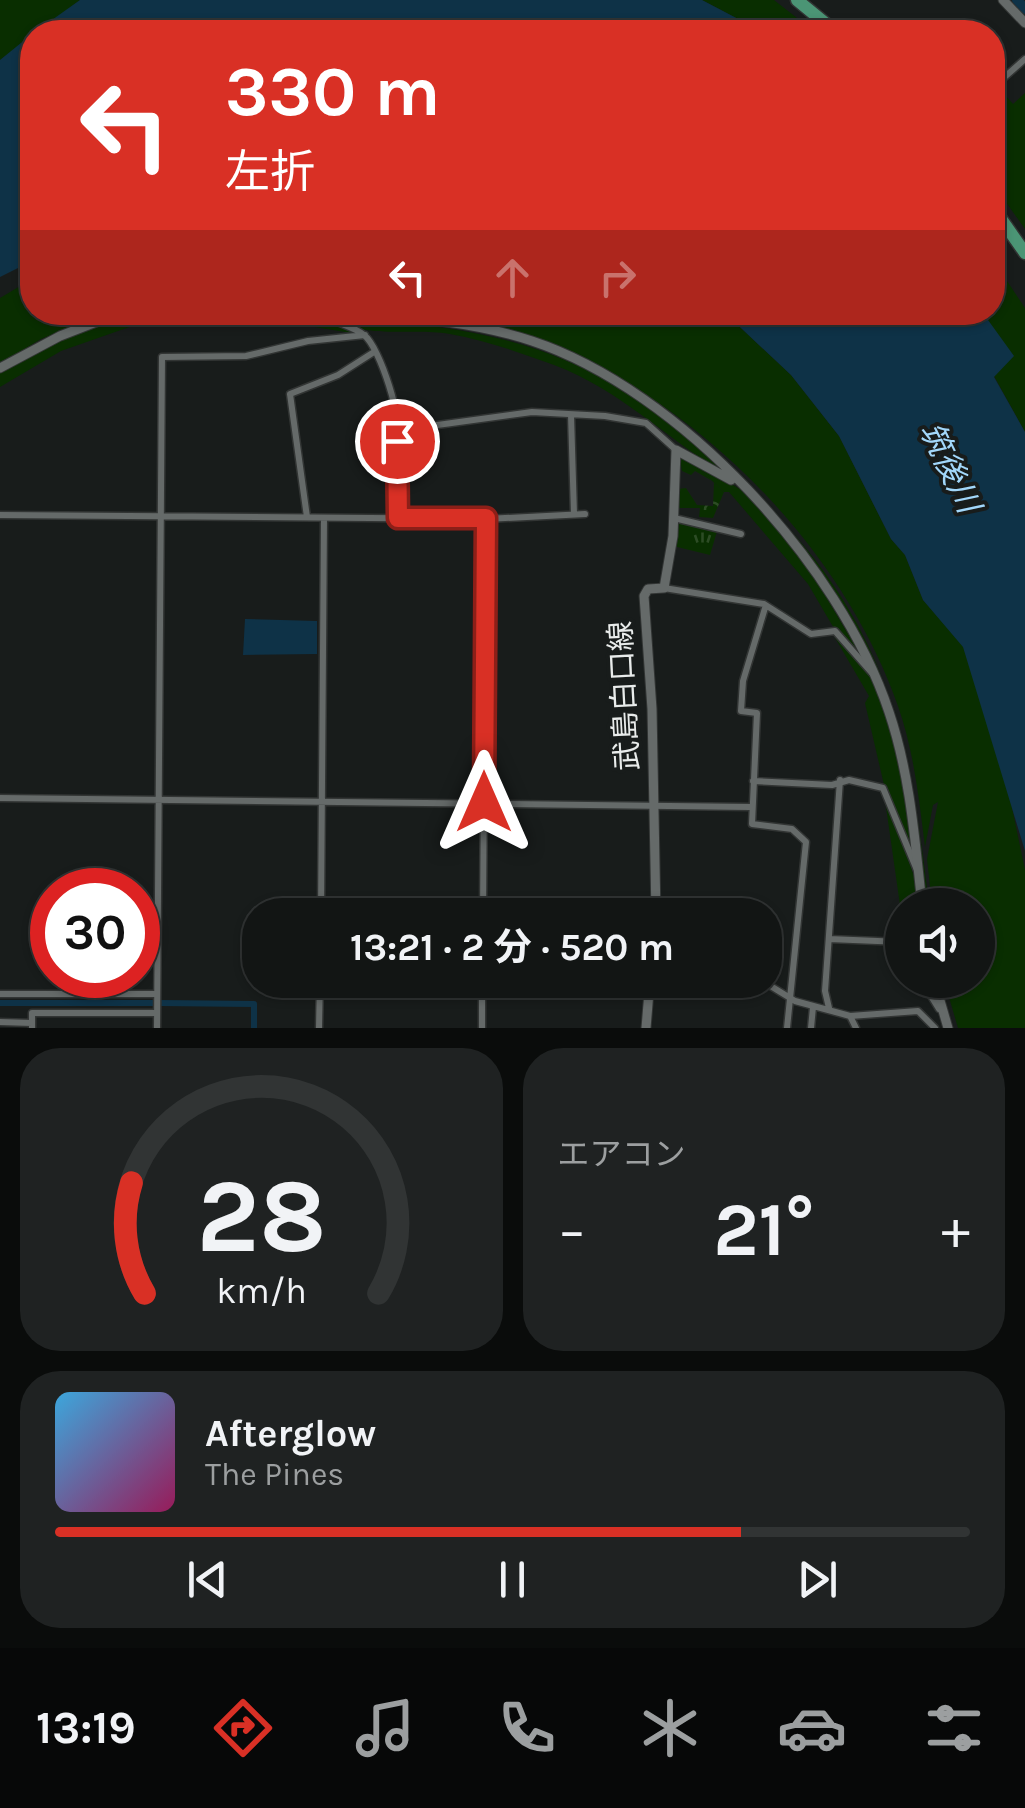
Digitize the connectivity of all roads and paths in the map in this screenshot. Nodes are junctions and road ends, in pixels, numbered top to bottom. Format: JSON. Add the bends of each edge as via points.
{"nodes":[{"id":1,"x":797,"y":0,"type":"edge"},
{"id":2,"x":1003,"y":0,"type":"edge"},
{"id":3,"x":821,"y":20,"type":"edge"},
{"id":4,"x":1025,"y":23,"type":"edge"},
{"id":5,"x":1025,"y":59,"type":"edge"},
{"id":6,"x":1005,"y":77,"type":"edge"},
{"id":7,"x":1005,"y":225,"type":"edge"},
{"id":8,"x":1025,"y":253,"type":"edge"},
{"id":9,"x":88,"y":325,"type":"edge"},
{"id":10,"x":339,"y":325,"type":"edge"},
{"id":11,"x":466,"y":325,"type":"edge"},
{"id":12,"x":365,"y":335,"type":"junction"},
{"id":13,"x":374,"y":352,"type":"junction"},
{"id":14,"x":0,"y":368,"type":"edge"},
{"id":15,"x":571,"y":415,"type":"junction"},
{"id":16,"x":402,"y":430,"type":"junction"},
{"id":17,"x":676,"y":450,"type":"junction"},
{"id":18,"x":742,"y":486,"type":"junction"},
{"id":19,"x":574,"y":514,"type":"junction"},
{"id":20,"x":584,"y":514,"type":"dead end"},
{"id":21,"x":0,"y":515,"type":"edge"},
{"id":22,"x":160,"y":517,"type":"junction"},
{"id":23,"x":307,"y":517,"type":"junction"},
{"id":24,"x":324,"y":518,"type":"junction"},
{"id":25,"x":398,"y":518,"type":"junction"},
{"id":26,"x":486,"y":518,"type":"junction"},
{"id":27,"x":674,"y":518,"type":"junction"},
{"id":28,"x":741,"y":534,"type":"dead end"},
{"id":29,"x":664,"y":588,"type":"junction"},
{"id":30,"x":766,"y":608,"type":"junction"},
{"id":31,"x":874,"y":674,"type":"junction"},
{"id":32,"x":840,"y":780,"type":"junction"},
{"id":33,"x":753,"y":781,"type":"junction"},
{"id":34,"x":0,"y":798,"type":"edge"},
{"id":35,"x":157,"y":801,"type":"junction"},
{"id":36,"x":323,"y":802,"type":"junction"},
{"id":37,"x":484,"y":802,"type":"junction"},
{"id":38,"x":655,"y":804,"type":"junction"},
{"id":39,"x":750,"y":807,"type":"junction"},
{"id":40,"x":157,"y":868,"type":"edge"},
{"id":41,"x":918,"y":871,"type":"junction"},
{"id":42,"x":920,"y":888,"type":"edge"},
{"id":43,"x":321,"y":898,"type":"edge"},
{"id":44,"x":483,"y":898,"type":"edge"},
{"id":45,"x":656,"y":898,"type":"edge"},
{"id":46,"x":828,"y":938,"type":"junction"},
{"id":47,"x":885,"y":941,"type":"edge"},
{"id":48,"x":782,"y":993,"type":"edge"},
{"id":49,"x":0,"y":994,"type":"edge"},
{"id":50,"x":30,"y":994,"type":"edge"},
{"id":51,"x":157,"y":998,"type":"edge"},
{"id":52,"x":320,"y":998,"type":"edge"},
{"id":53,"x":482,"y":998,"type":"edge"},
{"id":54,"x":648,"y":998,"type":"edge"},
{"id":55,"x":790,"y":998,"type":"junction"},
{"id":56,"x":933,"y":998,"type":"edge"},
{"id":57,"x":938,"y":998,"type":"edge"},
{"id":58,"x":814,"y":1007,"type":"junction"},
{"id":59,"x":829,"y":1008,"type":"junction"},
{"id":60,"x":942,"y":1012,"type":"junction"},
{"id":61,"x":157,"y":1013,"type":"junction"},
{"id":62,"x":850,"y":1016,"type":"junction"},
{"id":63,"x":0,"y":1022,"type":"edge"},
{"id":64,"x":32,"y":1026,"type":"edge"},
{"id":65,"x":157,"y":1028,"type":"edge"},
{"id":66,"x":320,"y":1028,"type":"edge"},
{"id":67,"x":482,"y":1028,"type":"edge"},
{"id":68,"x":646,"y":1028,"type":"edge"},
{"id":69,"x":787,"y":1028,"type":"edge"},
{"id":70,"x":811,"y":1028,"type":"edge"},
{"id":71,"x":856,"y":1028,"type":"edge"},
{"id":72,"x":934,"y":1028,"type":"edge"},
{"id":73,"x":948,"y":1028,"type":"edge"}],
"edges":[{"from":1,"to":3,"type":"highway"},
{"from":2,"to":4,"type":"main road"},
{"from":5,"to":6,"type":"street"},
{"from":7,"to":8,"type":"highway"},
{"from":9,"to":14,"type":"main road"},
{"from":10,"to":12,"type":"street"},
{"from":11,"to":18,"type":"main road","via":[[551,349],[612,378],[660,409]]},
{"from":12,"to":13,"type":"street"},
{"from":12,"to":22,"type":"street","via":[[246,356],[162,357]]},
{"from":13,"to":16,"type":"street"},
{"from":13,"to":23,"type":"street","via":[[290,394]]},
{"from":15,"to":16,"type":"street","via":[[532,412]]},
{"from":15,"to":17,"type":"street","via":[[635,419]]},
{"from":15,"to":19,"type":"street"},
{"from":16,"to":25,"type":"street"},
{"from":17,"to":18,"type":"main road"},
{"from":17,"to":27,"type":"main road","name":"武島白口線"},
{"from":18,"to":31,"type":"main road","via":[[807,559]]},
{"from":19,"to":20,"type":"street"},
{"from":19,"to":26,"type":"street"},
{"from":21,"to":22,"type":"street"},
{"from":22,"to":23,"type":"street"},
{"from":22,"to":35,"type":"street"},
{"from":23,"to":24,"type":"street"},
{"from":24,"to":25,"type":"street"},
{"from":24,"to":36,"type":"street"},
{"from":25,"to":26,"type":"street"},
{"from":26,"to":37,"type":"street"},
{"from":27,"to":28,"type":"street"},
{"from":27,"to":29,"type":"main road","name":"武島白口線"},
{"from":29,"to":30,"type":"street"},
{"from":29,"to":38,"type":"main road","name":"武島白口線","via":[[648,589],[644,596]]},
{"from":30,"to":31,"type":"street","via":[[811,634],[835,632]]},
{"from":30,"to":33,"type":"street","via":[[743,680],[741,711],[757,713]]},
{"from":31,"to":41,"type":"main road","via":[[901,749]]},
{"from":32,"to":33,"type":"street"},
{"from":32,"to":41,"type":"street","via":[[886,791]]},
{"from":32,"to":46,"type":"street"},
{"from":33,"to":39,"type":"street"},
{"from":34,"to":35,"type":"street"},
{"from":35,"to":36,"type":"street"},
{"from":35,"to":40,"type":"street"},
{"from":36,"to":37,"type":"street"},
{"from":36,"to":43,"type":"street"},
{"from":37,"to":38,"type":"street"},
{"from":37,"to":44,"type":"street"},
{"from":38,"to":39,"type":"street"},
{"from":38,"to":45,"type":"main road","name":"武島白口線"},
{"from":39,"to":55,"type":"street","via":[[752,824],[792,829],[806,842]]},
{"from":41,"to":42,"type":"main road"},
{"from":46,"to":47,"type":"street"},
{"from":46,"to":59,"type":"street"},
{"from":48,"to":55,"type":"street"},
{"from":49,"to":50,"type":"street"},
{"from":51,"to":61,"type":"street"},
{"from":52,"to":66,"type":"street"},
{"from":53,"to":67,"type":"street"},
{"from":54,"to":68,"type":"main road"},
{"from":55,"to":58,"type":"street"},
{"from":55,"to":69,"type":"street"},
{"from":56,"to":60,"type":"street"},
{"from":57,"to":60,"type":"main road"},
{"from":58,"to":59,"type":"street"},
{"from":58,"to":70,"type":"street"},
{"from":59,"to":62,"type":"street"},
{"from":60,"to":73,"type":"main road"},
{"from":61,"to":64,"type":"street","via":[[32,1013]]},
{"from":61,"to":65,"type":"street"},
{"from":62,"to":71,"type":"street"},
{"from":62,"to":72,"type":"street","via":[[918,1011]]},
{"from":63,"to":64,"type":"street"}]}
